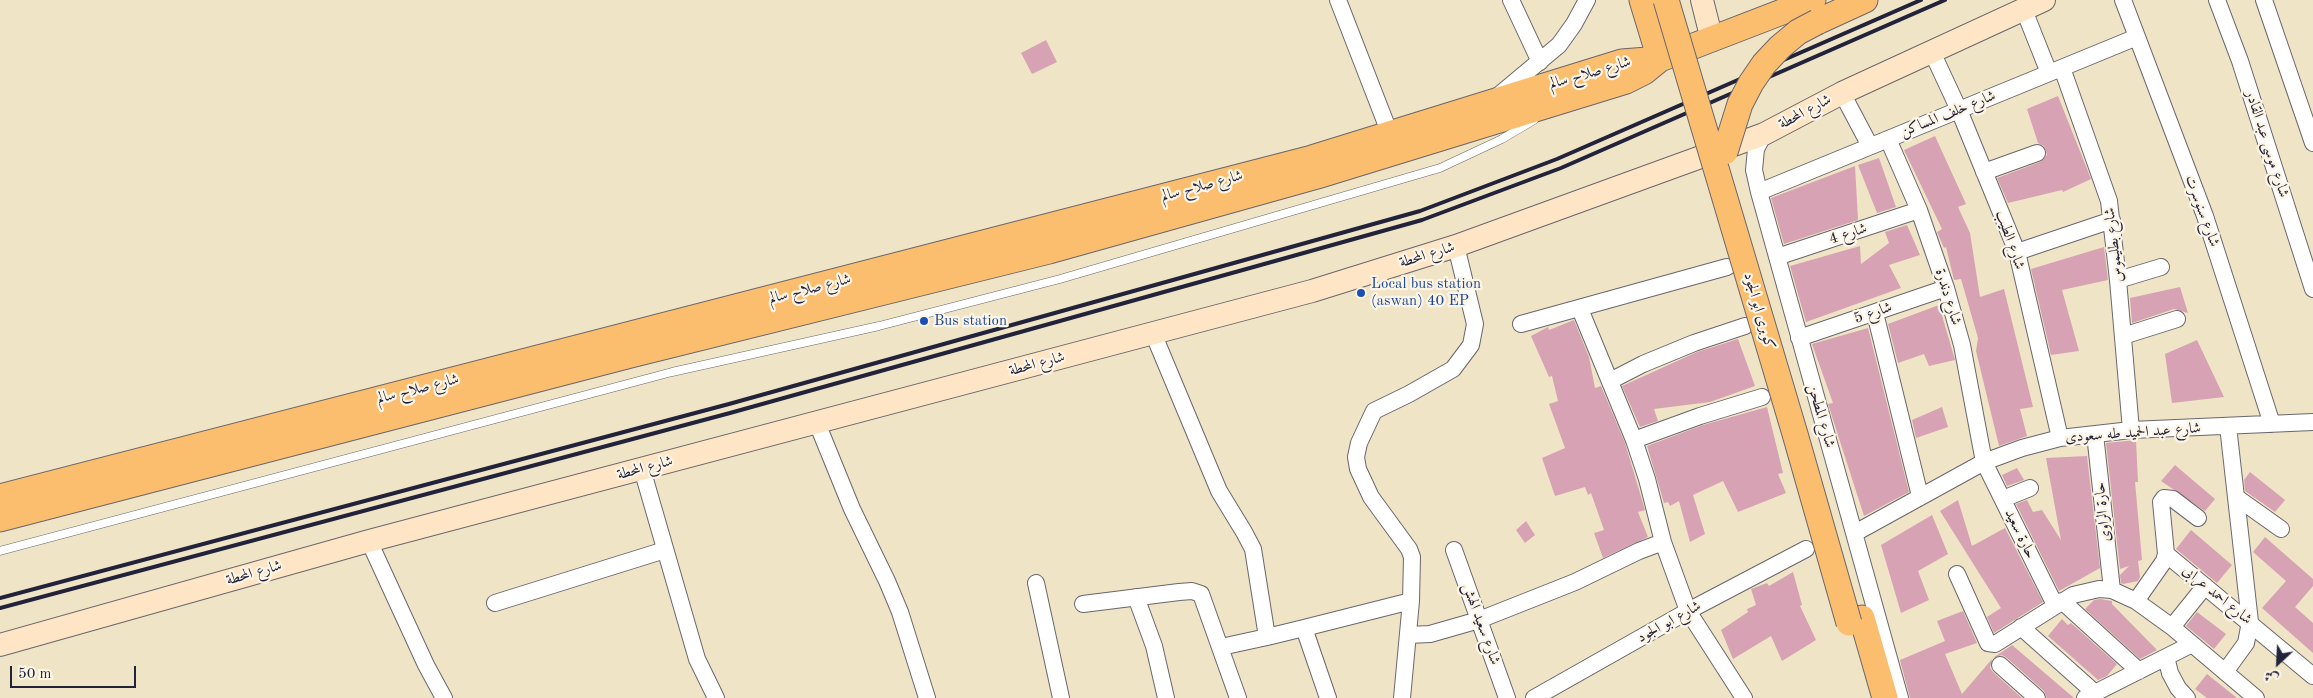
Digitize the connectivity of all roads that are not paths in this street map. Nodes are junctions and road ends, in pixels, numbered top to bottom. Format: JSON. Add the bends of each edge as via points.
{"nodes":[{"id":1,"x":1338,"y":0,"type":"edge"},
{"id":2,"x":1511,"y":0,"type":"edge"},
{"id":3,"x":1587,"y":0,"type":"edge"},
{"id":4,"x":1642,"y":0,"type":"edge"},
{"id":5,"x":1666,"y":0,"type":"edge"},
{"id":6,"x":1682,"y":0,"type":"edge"},
{"id":7,"x":1702,"y":0,"type":"edge"},
{"id":8,"x":1865,"y":0,"type":"edge"},
{"id":9,"x":2044,"y":0,"type":"edge"},
{"id":10,"x":2123,"y":0,"type":"edge"},
{"id":11,"x":2217,"y":0,"type":"edge"},
{"id":12,"x":2264,"y":0,"type":"edge"},
{"id":13,"x":1809,"y":6,"type":"edge"},
{"id":14,"x":2024,"y":10,"type":"junction"},
{"id":15,"x":2137,"y":37,"type":"junction"},
{"id":16,"x":1712,"y":40,"type":"junction"},
{"id":17,"x":1932,"y":52,"type":"junction"},
{"id":18,"x":1660,"y":59,"type":"junction"},
{"id":19,"x":1540,"y":62,"type":"junction"},
{"id":20,"x":2055,"y":70,"type":"junction"},
{"id":21,"x":1842,"y":93,"type":"junction"},
{"id":22,"x":1560,"y":102,"type":"junction"},
{"id":23,"x":1488,"y":104,"type":"junction"},
{"id":24,"x":1958,"y":110,"type":"junction"},
{"id":25,"x":1390,"y":134,"type":"junction"},
{"id":26,"x":1764,"y":134,"type":"junction"},
{"id":27,"x":1888,"y":139,"type":"junction"},
{"id":28,"x":2313,"y":143,"type":"edge"},
{"id":29,"x":1870,"y":146,"type":"junction"},
{"id":30,"x":1724,"y":152,"type":"junction"},
{"id":31,"x":2037,"y":153,"type":"dead end"},
{"id":32,"x":1984,"y":172,"type":"junction"},
{"id":33,"x":1759,"y":192,"type":"junction"},
{"id":34,"x":1919,"y":210,"type":"junction"},
{"id":35,"x":2112,"y":220,"type":"junction"},
{"id":36,"x":1456,"y":246,"type":"junction"},
{"id":37,"x":2016,"y":252,"type":"junction"},
{"id":38,"x":1777,"y":257,"type":"junction"},
{"id":39,"x":2161,"y":266,"type":"dead end"},
{"id":40,"x":1727,"y":267,"type":"dead end"},
{"id":41,"x":2118,"y":280,"type":"junction"},
{"id":42,"x":1946,"y":288,"type":"junction"},
{"id":43,"x":2313,"y":289,"type":"edge"},
{"id":44,"x":1580,"y":309,"type":"junction"},
{"id":45,"x":1875,"y":312,"type":"junction"},
{"id":46,"x":2177,"y":319,"type":"dead end"},
{"id":47,"x":1522,"y":324,"type":"dead end"},
{"id":48,"x":1744,"y":326,"type":"dead end"},
{"id":49,"x":1153,"y":333,"type":"junction"},
{"id":50,"x":2123,"y":336,"type":"junction"},
{"id":51,"x":1799,"y":338,"type":"junction"},
{"id":52,"x":1610,"y":381,"type":"junction"},
{"id":53,"x":1762,"y":398,"type":"dead end"},
{"id":54,"x":2313,"y":422,"type":"edge"},
{"id":55,"x":817,"y":423,"type":"junction"},
{"id":56,"x":2272,"y":424,"type":"junction"},
{"id":57,"x":2228,"y":426,"type":"junction"},
{"id":58,"x":2131,"y":430,"type":"junction"},
{"id":59,"x":2095,"y":434,"type":"junction"},
{"id":60,"x":2060,"y":438,"type":"junction"},
{"id":61,"x":1634,"y":440,"type":"junction"},
{"id":62,"x":1984,"y":462,"type":"junction"},
{"id":63,"x":642,"y":469,"type":"junction"},
{"id":64,"x":2030,"y":488,"type":"dead end"},
{"id":65,"x":0,"y":496,"type":"edge"},
{"id":66,"x":1920,"y":496,"type":"junction"},
{"id":67,"x":2236,"y":497,"type":"junction"},
{"id":68,"x":2003,"y":499,"type":"junction"},
{"id":69,"x":2198,"y":518,"type":"dead end"},
{"id":70,"x":0,"y":519,"type":"edge"},
{"id":71,"x":2281,"y":528,"type":"dead end"},
{"id":72,"x":1854,"y":533,"type":"junction"},
{"id":73,"x":369,"y":541,"type":"junction"},
{"id":74,"x":1663,"y":542,"type":"junction"},
{"id":75,"x":1806,"y":549,"type":"dead end"},
{"id":76,"x":665,"y":550,"type":"junction"},
{"id":77,"x":1454,"y":550,"type":"dead end"},
{"id":78,"x":0,"y":551,"type":"edge"},
{"id":79,"x":2166,"y":554,"type":"junction"},
{"id":80,"x":1957,"y":574,"type":"dead end"},
{"id":81,"x":1036,"y":584,"type":"dead end"},
{"id":82,"x":2205,"y":586,"type":"junction"},
{"id":83,"x":2112,"y":590,"type":"junction"},
{"id":84,"x":1136,"y":597,"type":"junction"},
{"id":85,"x":1411,"y":601,"type":"junction"},
{"id":86,"x":2136,"y":601,"type":"junction"},
{"id":87,"x":496,"y":603,"type":"dead end"},
{"id":88,"x":2058,"y":603,"type":"junction"},
{"id":89,"x":1083,"y":604,"type":"dead end"},
{"id":90,"x":1688,"y":611,"type":"junction"},
{"id":91,"x":1479,"y":620,"type":"junction"},
{"id":92,"x":1855,"y":621,"type":"junction"},
{"id":93,"x":2250,"y":622,"type":"junction"},
{"id":94,"x":2021,"y":627,"type":"junction"},
{"id":95,"x":2172,"y":627,"type":"junction"},
{"id":96,"x":1304,"y":628,"type":"junction"},
{"id":97,"x":1408,"y":636,"type":"junction"},
{"id":98,"x":1267,"y":637,"type":"junction"},
{"id":99,"x":2192,"y":644,"type":"junction"},
{"id":100,"x":0,"y":645,"type":"edge"},
{"id":101,"x":1221,"y":647,"type":"junction"},
{"id":102,"x":2166,"y":657,"type":"junction"},
{"id":103,"x":2000,"y":665,"type":"dead end"},
{"id":104,"x":2138,"y":671,"type":"junction"},
{"id":105,"x":2225,"y":672,"type":"junction"},
{"id":106,"x":2313,"y":676,"type":"edge"},
{"id":107,"x":2090,"y":696,"type":"edge"},
{"id":108,"x":1741,"y":697,"type":"edge"},
{"id":109,"x":2254,"y":697,"type":"edge"},
{"id":110,"x":444,"y":698,"type":"edge"},
{"id":111,"x":716,"y":698,"type":"edge"},
{"id":112,"x":927,"y":698,"type":"edge"},
{"id":113,"x":1061,"y":698,"type":"edge"},
{"id":114,"x":1166,"y":698,"type":"edge"},
{"id":115,"x":1238,"y":698,"type":"edge"},
{"id":116,"x":1328,"y":698,"type":"edge"},
{"id":117,"x":1402,"y":698,"type":"edge"},
{"id":118,"x":1507,"y":698,"type":"edge"},
{"id":119,"x":1534,"y":698,"type":"edge"},
{"id":120,"x":1870,"y":698,"type":"edge"},
{"id":121,"x":1885,"y":698,"type":"edge"},
{"id":122,"x":1900,"y":698,"type":"edge"},
{"id":123,"x":2037,"y":698,"type":"edge"},
{"id":124,"x":2187,"y":698,"type":"edge"}],
"edges":[{"from":1,"to":25,"type":"street"},
{"from":2,"to":19,"type":"street"},
{"from":3,"to":19,"type":"street","via":[[1559,45]]},
{"from":4,"to":18,"type":"main road"},
{"from":5,"to":92,"type":"main road","name":"كوبرى ابو الجود","bridge":true,"via":[[1795,434]]},
{"from":6,"to":30,"type":"main road","name":"كوبرى ابو الجود"},
{"from":7,"to":16,"type":"main road"},
{"from":8,"to":13,"type":"main road"},
{"from":9,"to":14,"type":"main road","name":"شارع المحطة"},
{"from":10,"to":15,"type":"street","name":"شارع سنوسرت"},
{"from":11,"to":43,"type":"street","name":"شارع موسى عبد القادر","via":[[2240,61]]},
{"from":12,"to":28,"type":"street"},
{"from":13,"to":16,"type":"main road"},
{"from":13,"to":30,"type":"main road","bridge":true,"via":[[1798,32],[1764,64],[1751,83],[1740,104]]},
{"from":14,"to":17,"type":"main road","name":"شارع المحطة"},
{"from":14,"to":20,"type":"street","name":"شارع بطليموس"},
{"from":15,"to":20,"type":"street","name":"شارع خلف المساكن"},
{"from":15,"to":56,"type":"street","name":"شارع سنوسرت","via":[[2205,216]]},
{"from":16,"to":18,"type":"main road"},
{"from":17,"to":21,"type":"main road","name":"شارع المحطة"},
{"from":17,"to":24,"type":"street","name":"شارع الطيب"},
{"from":18,"to":22,"type":"main road","name":"شارع صلاح سالم","via":[[1626,81]]},
{"from":18,"to":23,"type":"main road","name":"شارع صلاح سالم","via":[[1622,62]]},
{"from":19,"to":23,"type":"street"},
{"from":20,"to":24,"type":"street","name":"شارع خلف المساكن"},
{"from":20,"to":35,"type":"street","name":"شارع بطليموس","via":[[2109,202]]},
{"from":21,"to":26,"type":"main road","name":"شارع المحطة"},
{"from":21,"to":29,"type":"street"},
{"from":22,"to":70,"type":"main road","name":"شارع صلاح سالم","via":[[1317,176],[1048,251],[650,350]]},
{"from":22,"to":78,"type":"lane","via":[[1502,139],[1440,168],[1060,279],[880,326],[672,372]]},
{"from":23,"to":25,"type":"main road","name":"شارع صلاح سالم"},
{"from":24,"to":27,"type":"street","name":"شارع خلف المساكن"},
{"from":24,"to":32,"type":"street","name":"شارع الطيب"},
{"from":25,"to":65,"type":"main road","name":"شارع صلاح سالم","via":[[1312,158]]},
{"from":26,"to":33,"type":"street","name":"شارع المطحن","via":[[1756,149],[1754,170]]},
{"from":26,"to":36,"type":"main road","name":"شارع المحطة"},
{"from":27,"to":29,"type":"street","name":"شارع خلف المساكن"},
{"from":27,"to":34,"type":"street","name":"شارع دندرة"},
{"from":29,"to":33,"type":"street","name":"شارع خلف المساكن"},
{"from":30,"to":92,"type":"main road","name":"كوبرى ابو الجود","via":[[1809,429]]},
{"from":31,"to":32,"type":"street"},
{"from":32,"to":37,"type":"street","name":"شارع الطيب"},
{"from":33,"to":38,"type":"street","name":"شارع المطحن"},
{"from":34,"to":38,"type":"street","name":"شارع 4"},
{"from":34,"to":42,"type":"street","name":"شارع دندرة"},
{"from":35,"to":37,"type":"street"},
{"from":35,"to":41,"type":"street","name":"شارع بطليموس"},
{"from":36,"to":49,"type":"main road","name":"شارع المحطة","via":[[1312,291]]},
{"from":36,"to":85,"type":"street","via":[[1475,324],[1471,345],[1453,369],[1374,410],[1356,457],[1371,497],[1409,549],[1412,557]]},
{"from":37,"to":60,"type":"street","name":"شارع الطيب"},
{"from":38,"to":51,"type":"street","name":"شارع المطحن"},
{"from":39,"to":41,"type":"street"},
{"from":40,"to":44,"type":"street"},
{"from":41,"to":50,"type":"street","name":"شارع بطليموس"},
{"from":42,"to":45,"type":"street","name":"شارع 5"},
{"from":42,"to":62,"type":"street","name":"شارع دندرة","via":[[1964,355]]},
{"from":44,"to":47,"type":"street"},
{"from":44,"to":52,"type":"street"},
{"from":45,"to":51,"type":"street","name":"شارع 5"},
{"from":45,"to":66,"type":"street"},
{"from":46,"to":50,"type":"street"},
{"from":48,"to":52,"type":"street","via":[[1694,343]]},
{"from":49,"to":55,"type":"main road","name":"شارع المحطة"},
{"from":49,"to":98,"type":"street","via":[[1219,491],[1253,549]]},
{"from":50,"to":58,"type":"street","name":"شارع بطليموس"},
{"from":51,"to":72,"type":"street","name":"شارع المطحن"},
{"from":52,"to":61,"type":"street"},
{"from":53,"to":61,"type":"street"},
{"from":54,"to":56,"type":"street","name":"شارع عبد الحميد طه سعودى"},
{"from":55,"to":63,"type":"main road","name":"شارع المحطة"},
{"from":55,"to":112,"type":"street","via":[[852,509],[900,612]]},
{"from":56,"to":57,"type":"street","name":"شارع عبد الحميد طه سعودى"},
{"from":57,"to":58,"type":"street","name":"شارع عبد الحميد طه سعودى"},
{"from":57,"to":67,"type":"street"},
{"from":58,"to":59,"type":"street","name":"شارع عبد الحميد طه سعودى"},
{"from":59,"to":60,"type":"street","name":"شارع عبد الحميد طه سعودى"},
{"from":59,"to":83,"type":"street","name":"حارة الراوى"},
{"from":60,"to":62,"type":"street","name":"شارع عبد الحميد طه سعودى"},
{"from":61,"to":74,"type":"street"},
{"from":62,"to":66,"type":"street","name":"شارع عبد الحميد طه سعودى"},
{"from":62,"to":68,"type":"street","name":"حارة سعيد"},
{"from":63,"to":73,"type":"main road","name":"شارع المحطة"},
{"from":63,"to":76,"type":"street"},
{"from":64,"to":68,"type":"street"},
{"from":66,"to":72,"type":"street","name":"شارع عبد الحميد طه سعودى"},
{"from":67,"to":71,"type":"street"},
{"from":67,"to":93,"type":"street"},
{"from":68,"to":88,"type":"street","name":"حارة سعيد"},
{"from":69,"to":79,"type":"street","via":[[2173,499],[2164,498],[2161,502]]},
{"from":72,"to":122,"type":"street","name":"شارع المطحن"},
{"from":73,"to":100,"type":"main road","name":"شارع المحطة"},
{"from":73,"to":110,"type":"street"},
{"from":74,"to":90,"type":"street"},
{"from":74,"to":91,"type":"street"},
{"from":75,"to":90,"type":"street","name":"شارع ابو الجود"},
{"from":76,"to":87,"type":"street"},
{"from":76,"to":111,"type":"street","via":[[696,659]]},
{"from":77,"to":91,"type":"street","name":"شارع سعيد الهش"},
{"from":79,"to":82,"type":"street","name":"شارع احمد عرابى"},
{"from":79,"to":86,"type":"street"},
{"from":80,"to":94,"type":"street","via":[[1988,643],[1995,644]]},
{"from":81,"to":113,"type":"street"},
{"from":82,"to":93,"type":"street","name":"شارع احمد عرابى"},
{"from":82,"to":95,"type":"street"},
{"from":83,"to":86,"type":"street"},
{"from":83,"to":88,"type":"street","via":[[2086,591]]},
{"from":84,"to":89,"type":"street"},
{"from":84,"to":101,"type":"street","via":[[1192,591],[1201,594]]},
{"from":84,"to":114,"type":"street","via":[[1154,646]]},
{"from":85,"to":96,"type":"street"},
{"from":85,"to":97,"type":"street"},
{"from":86,"to":95,"type":"street"},
{"from":88,"to":94,"type":"street"},
{"from":88,"to":104,"type":"street"},
{"from":90,"to":108,"type":"street"},
{"from":90,"to":119,"type":"street","name":"شارع ابو الجود"},
{"from":91,"to":97,"type":"street","via":[[1430,634]]},
{"from":91,"to":118,"type":"street","name":"شارع سعيد الهش"},
{"from":92,"to":120,"type":"main road"},
{"from":92,"to":121,"type":"main road"},
{"from":93,"to":105,"type":"street","via":[[2246,643]]},
{"from":93,"to":106,"type":"street","name":"شارع احمد عرابى"},
{"from":94,"to":107,"type":"street"},
{"from":95,"to":99,"type":"street"},
{"from":96,"to":98,"type":"street"},
{"from":96,"to":116,"type":"street"},
{"from":97,"to":117,"type":"street"},
{"from":98,"to":101,"type":"street"},
{"from":99,"to":102,"type":"street"},
{"from":99,"to":105,"type":"street"},
{"from":101,"to":115,"type":"street"},
{"from":102,"to":104,"type":"street"},
{"from":102,"to":124,"type":"street","via":[[2170,673]]},
{"from":103,"to":123,"type":"street"},
{"from":104,"to":107,"type":"street"},
{"from":105,"to":109,"type":"street"}]}
